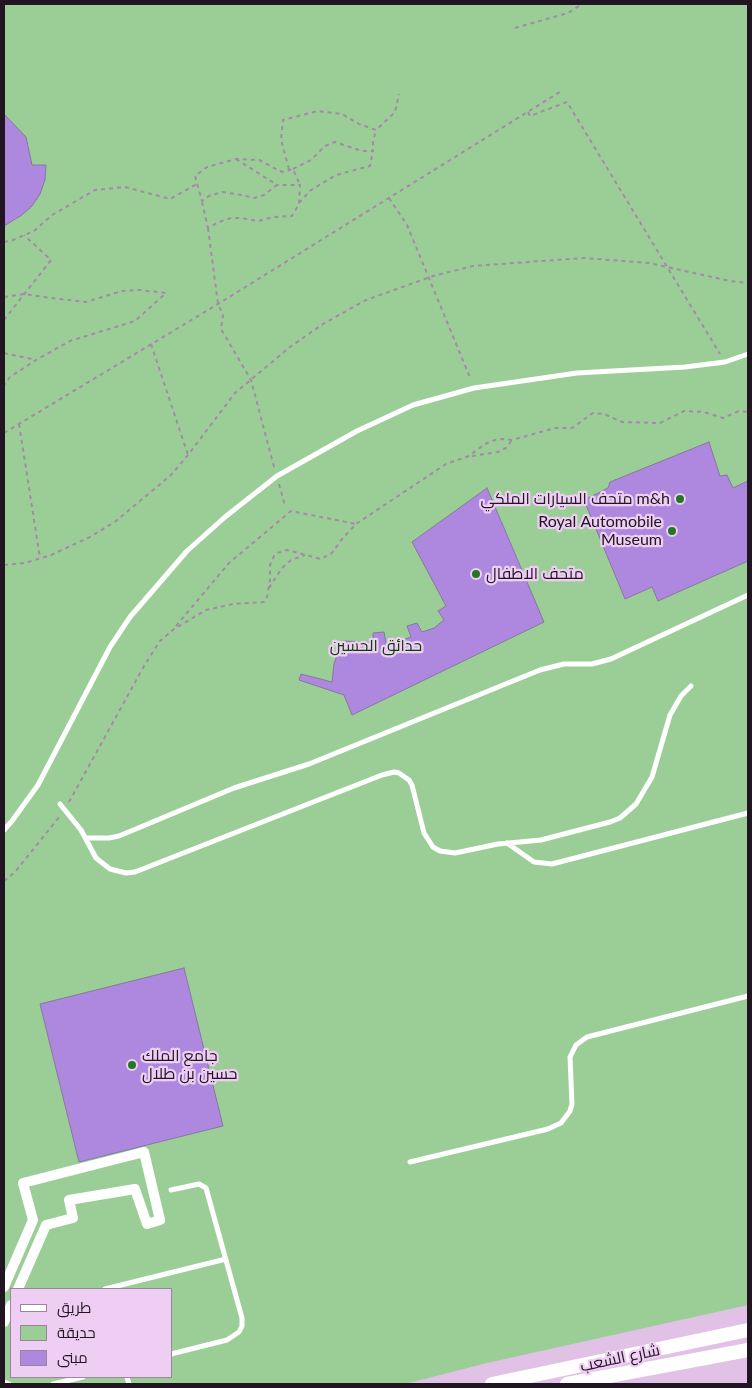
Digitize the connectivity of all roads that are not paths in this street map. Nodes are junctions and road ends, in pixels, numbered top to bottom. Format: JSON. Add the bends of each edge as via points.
{"nodes":[{"id":1,"x":748,"y":354,"type":"edge"},
{"id":2,"x":748,"y":595,"type":"edge"},
{"id":3,"x":691,"y":686,"type":"dead end"},
{"id":4,"x":60,"y":804,"type":"dead end"},
{"id":5,"x":748,"y":813,"type":"edge"},
{"id":6,"x":4,"y":830,"type":"edge"},
{"id":7,"x":86,"y":838,"type":"junction"},
{"id":8,"x":507,"y":842,"type":"junction"},
{"id":9,"x":748,"y":996,"type":"edge"},
{"id":10,"x":410,"y":1162,"type":"dead end"},
{"id":11,"x":172,"y":1190,"type":"dead end"},
{"id":12,"x":226,"y":1259,"type":"junction"},
{"id":13,"x":4,"y":1287,"type":"edge"},
{"id":14,"x":18,"y":1288,"type":"edge"},
{"id":15,"x":109,"y":1288,"type":"edge"},
{"id":16,"x":10,"y":1307,"type":"edge"},
{"id":17,"x":4,"y":1322,"type":"edge"},
{"id":18,"x":748,"y":1330,"type":"edge"},
{"id":19,"x":658,"y":1350,"type":"junction"},
{"id":20,"x":748,"y":1350,"type":"edge"},
{"id":21,"x":172,"y":1354,"type":"edge"},
{"id":22,"x":661,"y":1367,"type":"junction"},
{"id":23,"x":79,"y":1378,"type":"edge"},
{"id":24,"x":4,"y":1382,"type":"edge"},
{"id":25,"x":9,"y":1384,"type":"edge"},
{"id":26,"x":53,"y":1384,"type":"edge"},
{"id":27,"x":492,"y":1384,"type":"edge"},
{"id":28,"x":567,"y":1384,"type":"edge"}],
"edges":[{"from":1,"to":6,"type":"lane","via":[[725,362],[685,367],[577,373],[474,388],[413,405],[277,476],[225,516],[187,551],[130,617],[110,646],[38,785]]},
{"from":2,"to":7,"type":"lane","via":[[611,659],[540,670],[119,836]]},
{"from":3,"to":8,"type":"lane","via":[[675,705],[666,725],[652,777],[642,796],[620,818],[541,840]]},
{"from":4,"to":7,"type":"lane"},
{"from":5,"to":8,"type":"lane","via":[[552,864],[534,862]]},
{"from":7,"to":8,"type":"lane","via":[[102,865],[118,872],[135,872],[394,772],[405,776],[412,785],[424,833],[433,847],[455,854]]},
{"from":9,"to":10,"type":"lane","via":[[587,1037],[576,1045],[570,1057],[572,1104],[561,1123],[548,1129]]},
{"from":11,"to":12,"type":"lane","via":[[199,1184],[206,1188]]},
{"from":12,"to":15,"type":"lane"},
{"from":12,"to":21,"type":"lane","via":[[242,1318],[239,1332],[227,1340]]},
{"from":13,"to":14,"type":"street","via":[[33,1220],[23,1183],[144,1152],[160,1220],[147,1224],[135,1189],[69,1200],[73,1218],[46,1225]]},
{"from":16,"to":17,"type":"street"},
{"from":18,"to":19,"type":"main road","name":"شارع الشعب"},
{"from":19,"to":22,"type":"main road"},
{"from":19,"to":27,"type":"main road","name":"شارع الشعب"},
{"from":20,"to":22,"type":"main road","name":"شارع الشعب"},
{"from":22,"to":28,"type":"main road","name":"شارع الشعب"},
{"from":23,"to":26,"type":"lane"},
{"from":24,"to":25,"type":"lane"}]}
